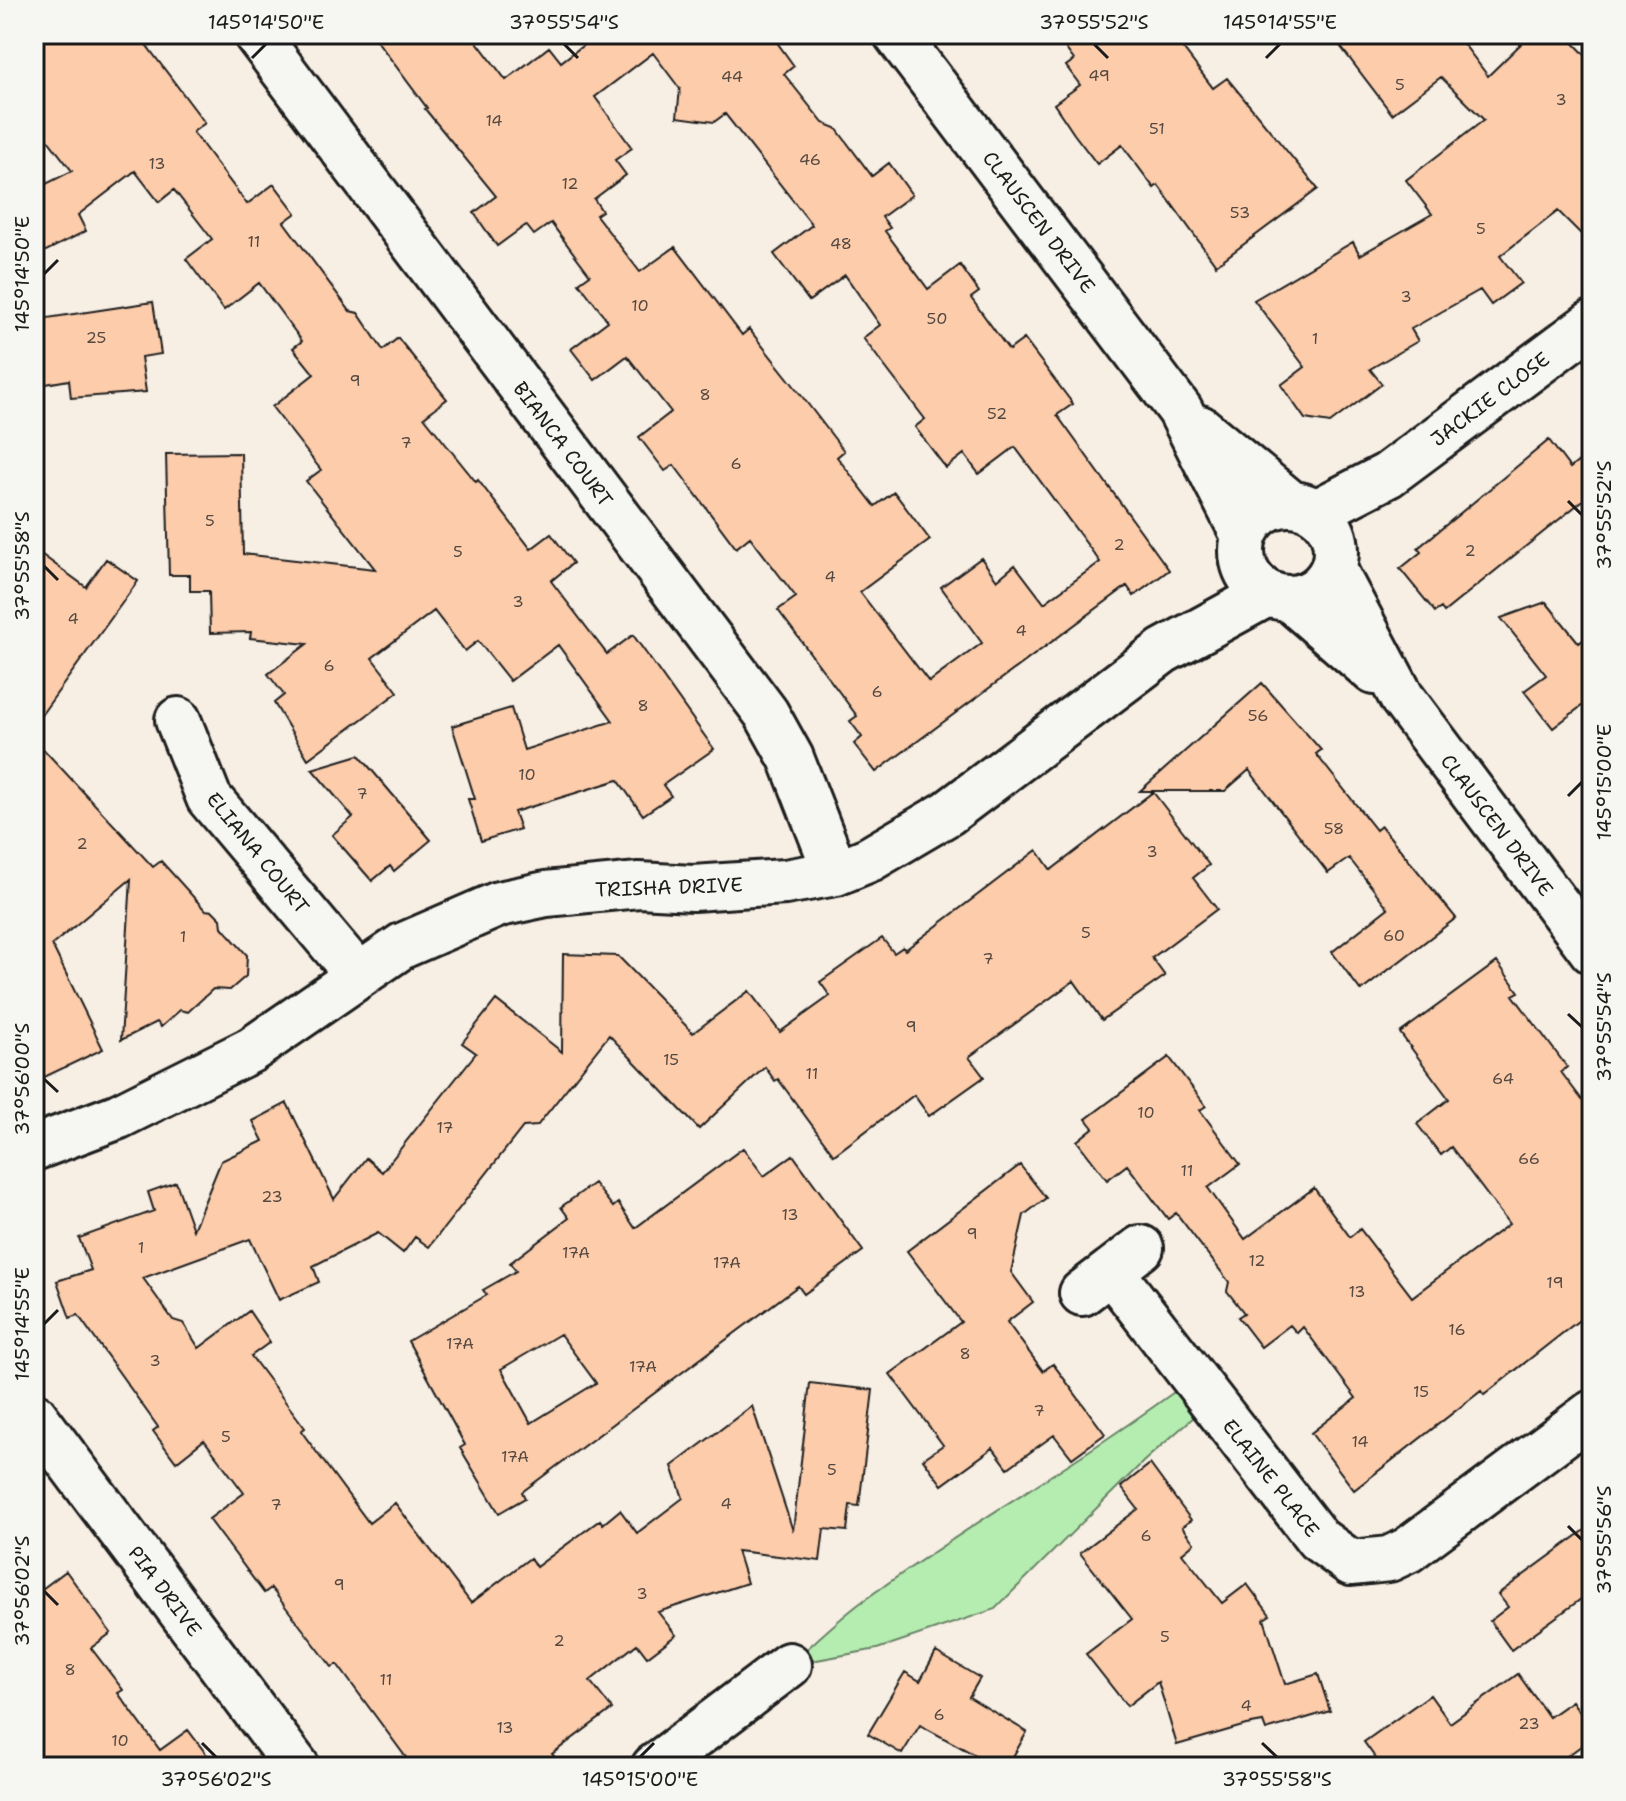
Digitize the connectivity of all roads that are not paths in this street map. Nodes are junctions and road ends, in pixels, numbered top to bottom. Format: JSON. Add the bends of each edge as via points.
{"nodes":[{"id":1,"x":256,"y":34,"type":"edge"},
{"id":2,"x":896,"y":34,"type":"edge"},
{"id":3,"x":1592,"y":323,"type":"edge"},
{"id":4,"x":1180,"y":410,"type":"junction"},
{"id":5,"x":1319,"y":531,"type":"junction"},
{"id":6,"x":1243,"y":542,"type":"junction"},
{"id":7,"x":1279,"y":597,"type":"junction"},
{"id":8,"x":1163,"y":651,"type":"junction"},
{"id":9,"x":1402,"y":698,"type":"junction"},
{"id":10,"x":178,"y":720,"type":"dead end"},
{"id":11,"x":836,"y":873,"type":"junction"},
{"id":12,"x":1592,"y":951,"type":"edge"},
{"id":13,"x":357,"y":974,"type":"junction"},
{"id":14,"x":52,"y":1142,"type":"edge"},
{"id":15,"x":34,"y":1165,"type":"edge"},
{"id":16,"x":1111,"y":1271,"type":"dead end"},
{"id":17,"x":1592,"y":1413,"type":"edge"},
{"id":18,"x":34,"y":1415,"type":"edge"},
{"id":19,"x":789,"y":1665,"type":"dead end"},
{"id":20,"x":297,"y":1767,"type":"edge"},
{"id":21,"x":654,"y":1767,"type":"edge"}],
"edges":[{"from":1,"to":11,"type":"street","name":"BIANCA COURT","via":[[766,713],[791,758]]},
{"from":2,"to":4,"type":"street","name":"CLAUSCEN DRIVE"},
{"from":3,"to":5,"type":"street","name":"JACKIE CLOSE"},
{"from":4,"to":5,"type":"street","name":"CLAUSCEN DRIVE"},
{"from":4,"to":6,"type":"street","name":"CLAUSCEN DRIVE"},
{"from":5,"to":6,"type":"street","via":[[1259,515]]},
{"from":5,"to":7,"type":"street","via":[[1323,585]]},
{"from":5,"to":9,"type":"street","name":"CLAUSCEN DRIVE"},
{"from":6,"to":7,"type":"street","via":[[1248,574]]},
{"from":6,"to":8,"type":"street","name":"TRISHA DRIVE"},
{"from":7,"to":8,"type":"street","name":"TRISHA DRIVE"},
{"from":7,"to":9,"type":"street","name":"CLAUSCEN DRIVE"},
{"from":8,"to":11,"type":"street","name":"TRISHA DRIVE","via":[[948,813],[897,845]]},
{"from":9,"to":12,"type":"street","name":"CLAUSCEN DRIVE"},
{"from":10,"to":13,"type":"street","name":"ELIANA COURT","via":[[209,798]]},
{"from":11,"to":13,"type":"street","name":"TRISHA DRIVE","via":[[785,882],[693,888],[639,885],[546,894],[457,919]]},
{"from":13,"to":14,"type":"street","name":"TRISHA DRIVE","via":[[251,1050]]},
{"from":14,"to":15,"type":"street","name":"TRISHA DRIVE"},
{"from":16,"to":17,"type":"street","name":"ELAINE PLACE","via":[[1318,1539],[1351,1563],[1389,1559],[1408,1550]]},
{"from":18,"to":20,"type":"street","name":"PIA DRIVE"},
{"from":19,"to":21,"type":"street"}]}
